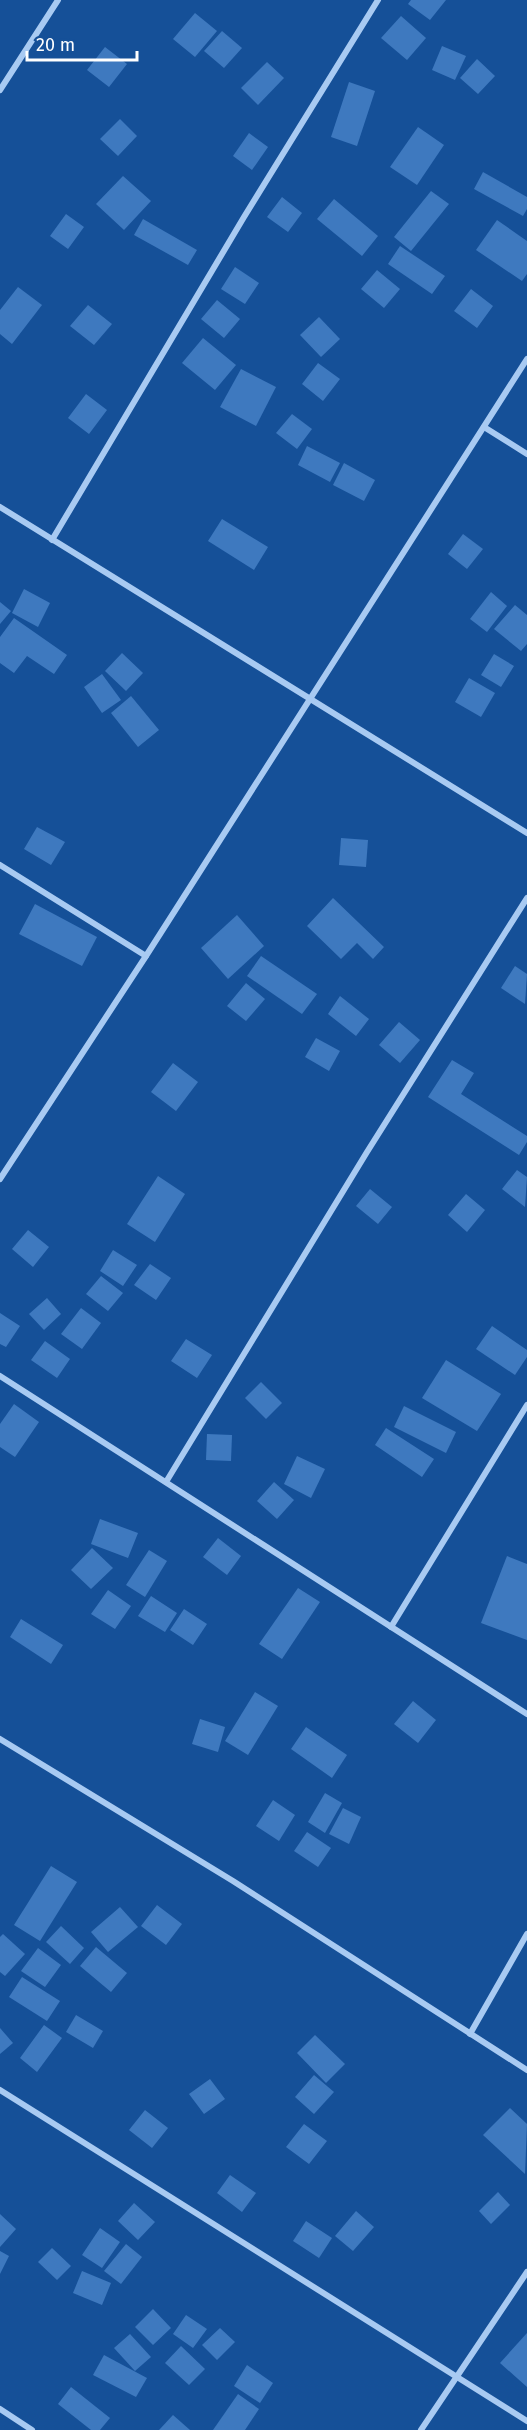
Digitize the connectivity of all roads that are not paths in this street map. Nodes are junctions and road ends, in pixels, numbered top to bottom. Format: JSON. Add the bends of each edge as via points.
{"nodes":[{"id":1,"x":57,"y":0,"type":"edge"},
{"id":2,"x":378,"y":0,"type":"edge"},
{"id":3,"x":0,"y":90,"type":"edge"},
{"id":4,"x":527,"y":359,"type":"edge"},
{"id":5,"x":484,"y":426,"type":"junction"},
{"id":6,"x":527,"y":454,"type":"edge"},
{"id":7,"x":0,"y":507,"type":"edge"},
{"id":8,"x":52,"y":540,"type":"junction"},
{"id":9,"x":309,"y":697,"type":"junction"},
{"id":10,"x":527,"y":833,"type":"edge"},
{"id":11,"x":0,"y":865,"type":"edge"},
{"id":12,"x":527,"y":898,"type":"edge"},
{"id":13,"x":146,"y":956,"type":"junction"},
{"id":14,"x":0,"y":1179,"type":"edge"},
{"id":15,"x":0,"y":1376,"type":"edge"},
{"id":16,"x":527,"y":1406,"type":"edge"},
{"id":17,"x":166,"y":1482,"type":"junction"},
{"id":18,"x":391,"y":1627,"type":"junction"},
{"id":19,"x":527,"y":1714,"type":"edge"},
{"id":20,"x":0,"y":1739,"type":"edge"},
{"id":21,"x":527,"y":1934,"type":"edge"},
{"id":22,"x":470,"y":2034,"type":"junction"},
{"id":23,"x":527,"y":2070,"type":"edge"},
{"id":24,"x":0,"y":2090,"type":"edge"},
{"id":25,"x":527,"y":2272,"type":"edge"},
{"id":26,"x":457,"y":2377,"type":"junction"},
{"id":27,"x":0,"y":2409,"type":"edge"},
{"id":28,"x":527,"y":2421,"type":"edge"},
{"id":29,"x":32,"y":2430,"type":"edge"},
{"id":30,"x":421,"y":2430,"type":"edge"}],
"edges":[{"from":1,"to":3,"type":"street"},
{"from":2,"to":8,"type":"street"},
{"from":4,"to":5,"type":"street"},
{"from":5,"to":6,"type":"street"},
{"from":5,"to":9,"type":"street"},
{"from":7,"to":8,"type":"street"},
{"from":8,"to":9,"type":"street"},
{"from":9,"to":10,"type":"street"},
{"from":9,"to":13,"type":"street"},
{"from":11,"to":13,"type":"street"},
{"from":12,"to":17,"type":"street"},
{"from":13,"to":14,"type":"street"},
{"from":15,"to":17,"type":"street"},
{"from":16,"to":18,"type":"street"},
{"from":17,"to":18,"type":"street"},
{"from":18,"to":19,"type":"street"},
{"from":20,"to":22,"type":"street","via":[[233,1881]]},
{"from":21,"to":22,"type":"street"},
{"from":22,"to":23,"type":"street"},
{"from":24,"to":26,"type":"street"},
{"from":25,"to":26,"type":"street"},
{"from":26,"to":28,"type":"street"},
{"from":26,"to":30,"type":"street"},
{"from":27,"to":29,"type":"street"}]}
